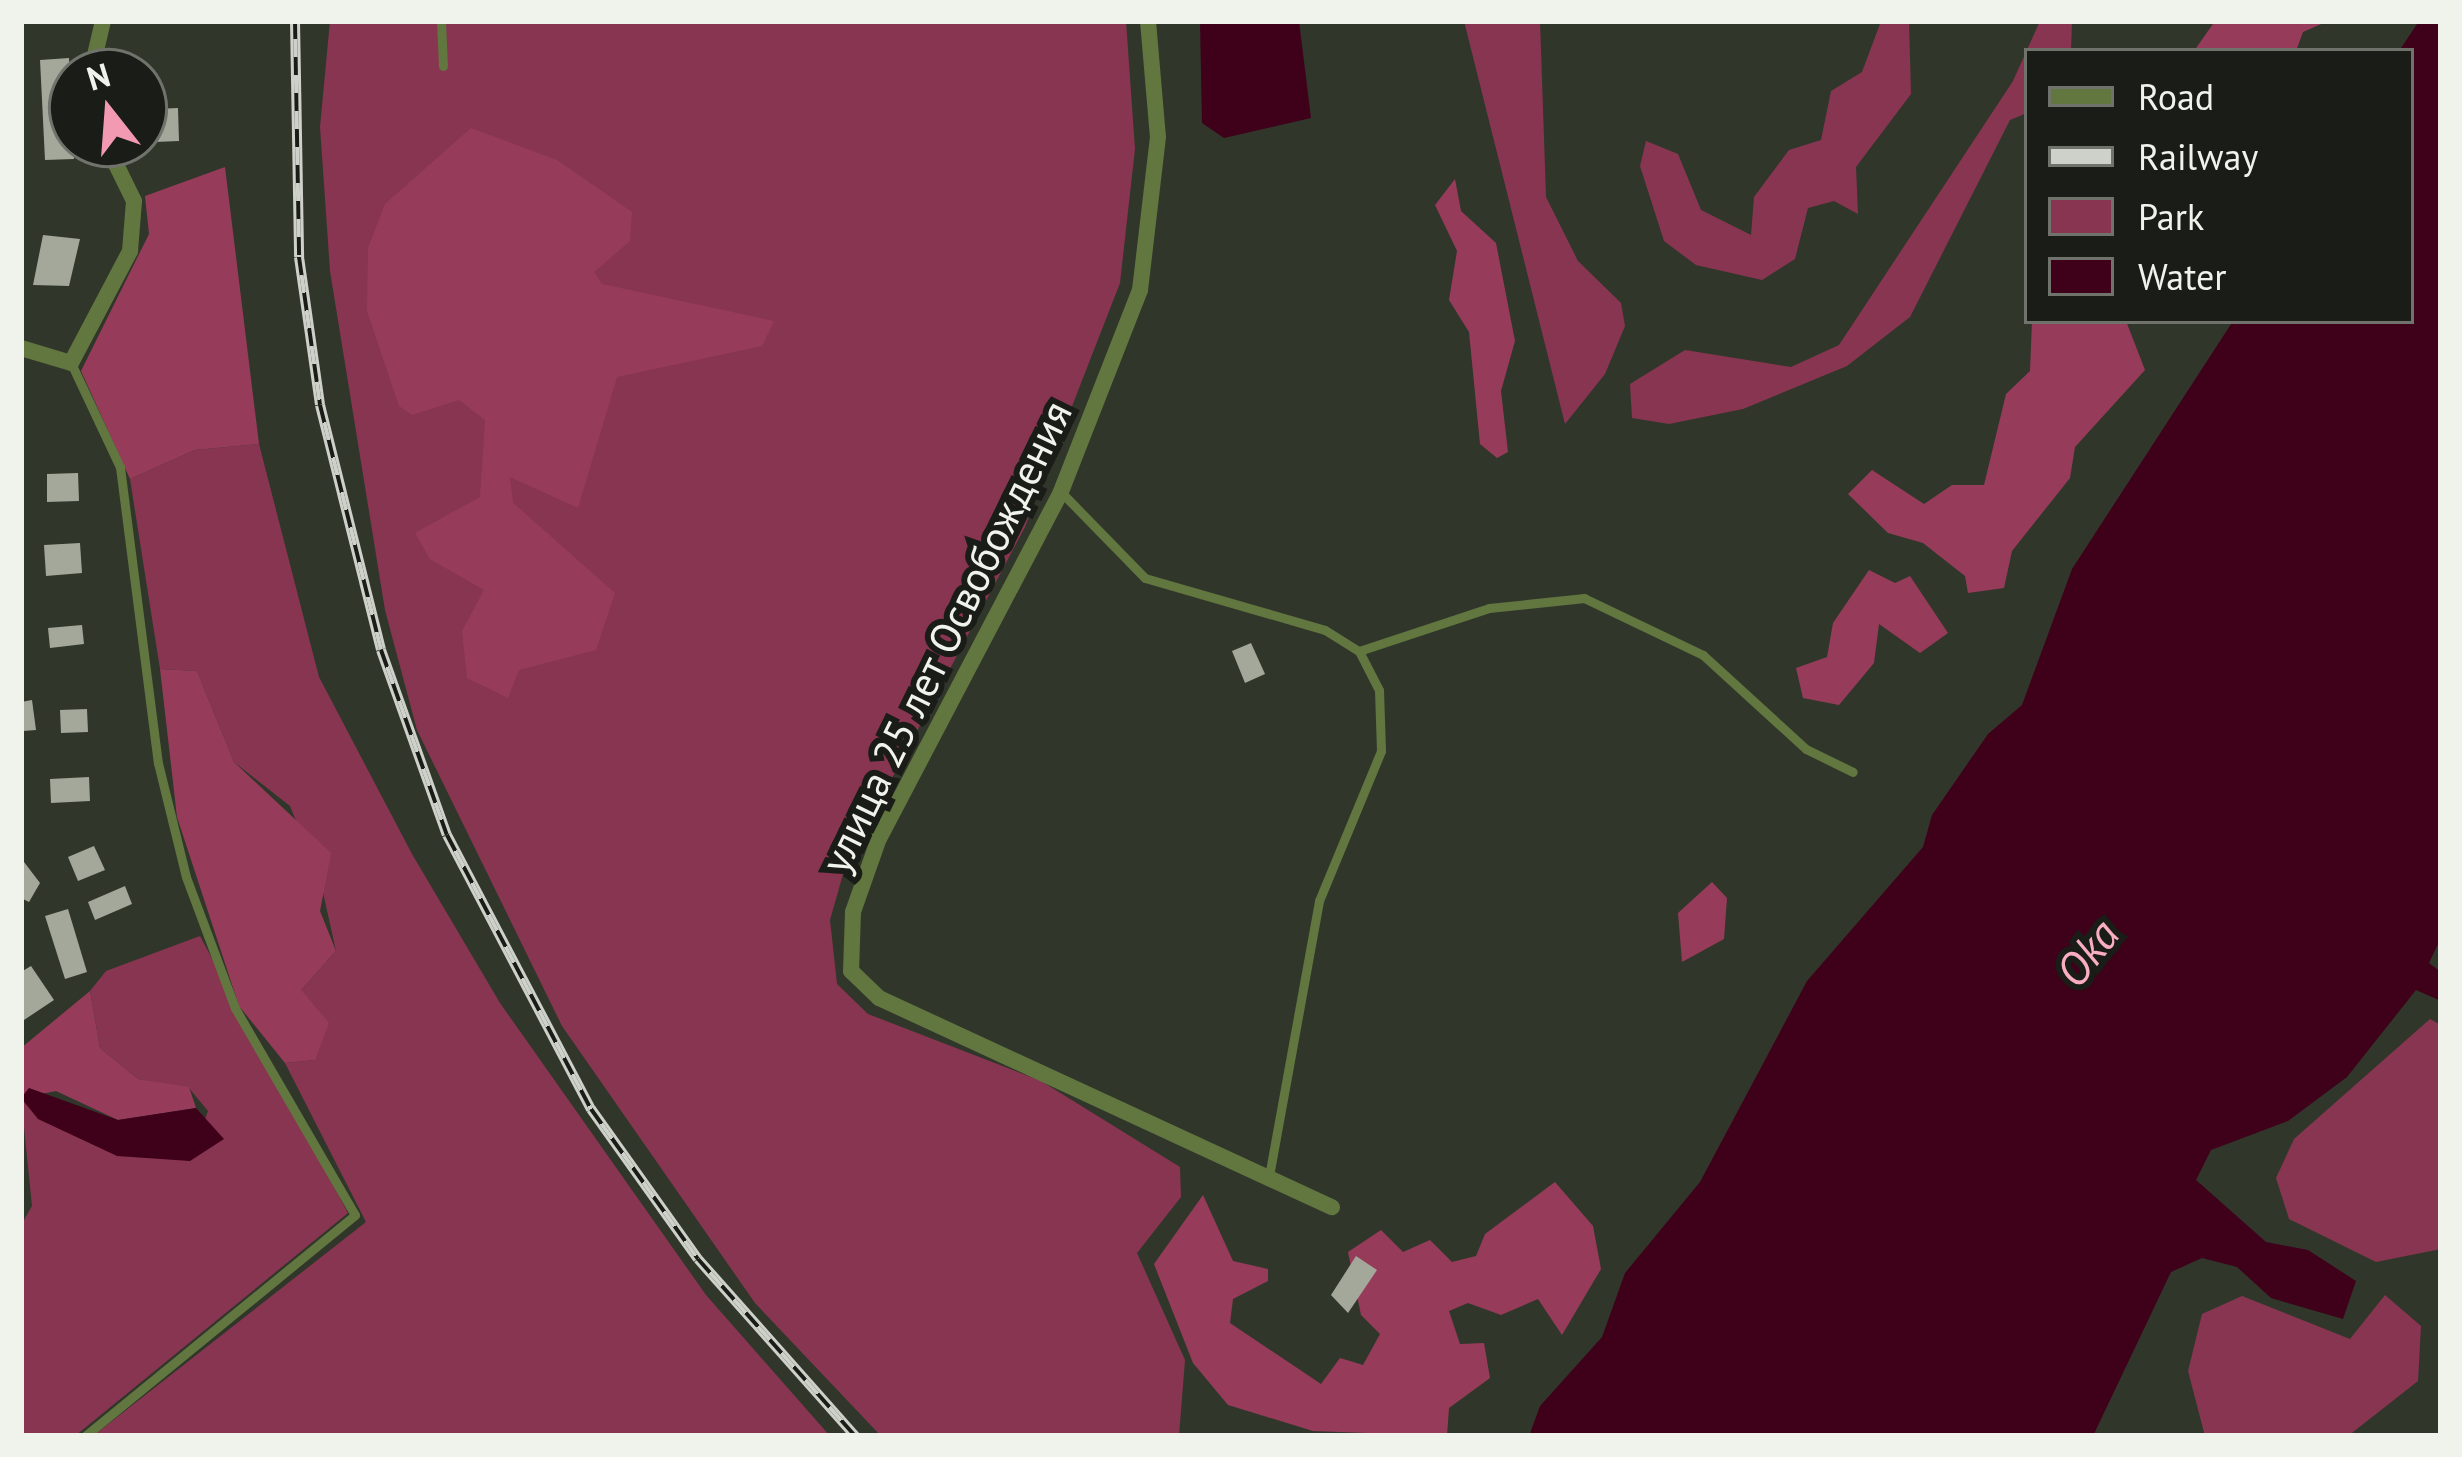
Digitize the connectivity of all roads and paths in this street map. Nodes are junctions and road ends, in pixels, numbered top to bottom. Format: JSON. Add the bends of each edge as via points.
{"nodes":[{"id":1,"x":441,"y":21,"type":"edge"},
{"id":2,"x":1148,"y":21,"type":"edge"},
{"id":3,"x":442,"y":66,"type":"dead end"},
{"id":4,"x":118,"y":168,"type":"edge"},
{"id":5,"x":24,"y":351,"type":"edge"},
{"id":6,"x":71,"y":363,"type":"junction"},
{"id":7,"x":1061,"y":492,"type":"junction"},
{"id":8,"x":1360,"y":651,"type":"junction"},
{"id":9,"x":1853,"y":772,"type":"dead end"},
{"id":10,"x":1269,"y":1177,"type":"junction"},
{"id":11,"x":1332,"y":1207,"type":"dead end"},
{"id":12,"x":86,"y":1436,"type":"edge"}],
"edges":[{"from":1,"to":3,"type":"lane"},
{"from":2,"to":7,"type":"street","name":"улица 25 лет Освобождения","via":[[1158,137],[1140,290]]},
{"from":4,"to":6,"type":"street","via":[[134,201],[136,238]]},
{"from":5,"to":6,"type":"street"},
{"from":6,"to":12,"type":"lane","via":[[120,466],[158,763],[186,877],[235,1008],[355,1215]]},
{"from":7,"to":8,"type":"lane","via":[[1145,578],[1268,609]]},
{"from":7,"to":10,"type":"street","name":"улица 25 лет Освобождения","via":[[879,838],[853,912],[851,970],[879,998]]},
{"from":8,"to":9,"type":"lane","via":[[1489,608],[1584,598],[1703,655],[1806,749]]},
{"from":8,"to":10,"type":"lane","via":[[1379,690],[1381,751],[1319,901]]},
{"from":10,"to":11,"type":"street","name":"улица 25 лет Освобождения"}]}
